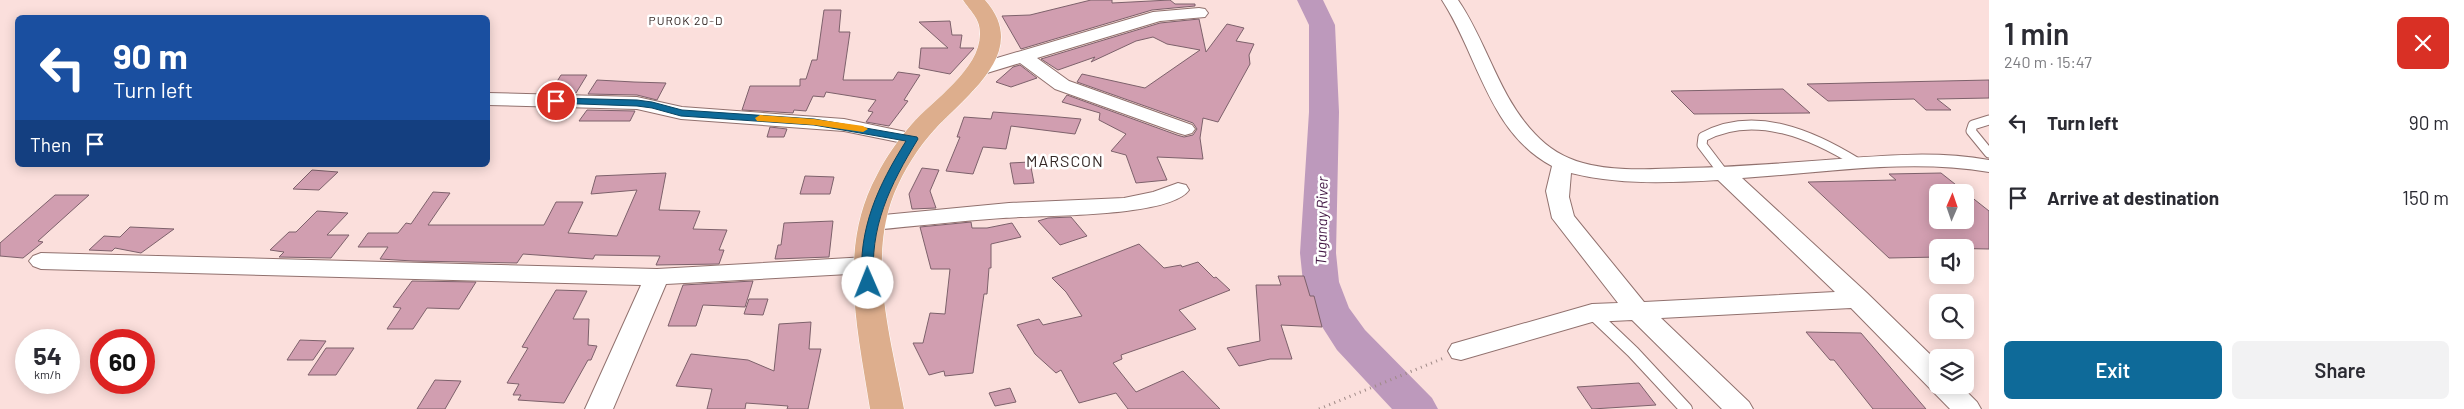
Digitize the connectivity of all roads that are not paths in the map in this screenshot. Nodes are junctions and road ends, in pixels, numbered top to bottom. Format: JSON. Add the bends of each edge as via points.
{"nodes":[{"id":1,"x":972,"y":0,"type":"edge"},
{"id":2,"x":1450,"y":0,"type":"edge"},
{"id":3,"x":1199,"y":13,"type":"dead end"},
{"id":4,"x":1023,"y":57,"type":"junction"},
{"id":5,"x":977,"y":70,"type":"junction"},
{"id":6,"x":490,"y":100,"type":"edge"},
{"id":7,"x":1989,"y":120,"type":"edge"},
{"id":8,"x":1185,"y":129,"type":"dead end"},
{"id":9,"x":913,"y":139,"type":"junction"},
{"id":10,"x":1989,"y":153,"type":"edge"},
{"id":11,"x":1858,"y":163,"type":"junction"},
{"id":12,"x":1563,"y":164,"type":"junction"},
{"id":13,"x":1989,"y":166,"type":"edge"},
{"id":14,"x":1724,"y":174,"type":"junction"},
{"id":15,"x":1178,"y":190,"type":"dead end"},
{"id":16,"x":873,"y":223,"type":"junction"},
{"id":17,"x":41,"y":261,"type":"dead end"},
{"id":18,"x":867,"y":265,"type":"junction"},
{"id":19,"x":657,"y":277,"type":"junction"},
{"id":20,"x":1858,"y":299,"type":"junction"},
{"id":21,"x":1637,"y":310,"type":"junction"},
{"id":22,"x":1592,"y":313,"type":"junction"},
{"id":23,"x":1461,"y":351,"type":"road end"},
{"id":24,"x":1929,"y":370,"type":"edge"},
{"id":25,"x":1952,"y":394,"type":"edge"},
{"id":26,"x":598,"y":409,"type":"edge"},
{"id":27,"x":886,"y":409,"type":"edge"},
{"id":28,"x":1686,"y":409,"type":"edge"},
{"id":29,"x":1739,"y":409,"type":"edge"},
{"id":30,"x":1967,"y":409,"type":"edge"}],
"edges":[{"from":1,"to":5,"type":"main road","via":[[988,18],[991,30],[989,47]]},
{"from":2,"to":12,"type":"street","via":[[1470,31],[1502,101],[1519,128],[1537,147]]},
{"from":3,"to":4,"type":"street","via":[[1158,16]]},
{"from":4,"to":5,"type":"street"},
{"from":4,"to":8,"type":"street","via":[[1062,85]]},
{"from":5,"to":9,"type":"main road"},
{"from":6,"to":9,"type":"street","via":[[652,105],[681,113],[814,122]]},
{"from":7,"to":10,"type":"lane","via":[[1973,125],[1971,131]]},
{"from":9,"to":16,"type":"main road","via":[[889,177]]},
{"from":11,"to":13,"type":"street","via":[[1915,160]]},
{"from":11,"to":14,"type":"street"},
{"from":11,"to":14,"type":"lane","via":[[1809,135],[1783,127],[1756,125],[1714,131],[1702,137],[1702,145]]},
{"from":12,"to":14,"type":"street","via":[[1620,174]]},
{"from":12,"to":21,"type":"street","via":[[1555,193],[1563,218]]},
{"from":14,"to":20,"type":"street"},
{"from":15,"to":16,"type":"street","via":[[1157,199],[1126,204]]},
{"from":16,"to":18,"type":"main road"},
{"from":17,"to":19,"type":"street"},
{"from":18,"to":19,"type":"street"},
{"from":18,"to":27,"type":"main road"},
{"from":19,"to":26,"type":"street"},
{"from":20,"to":21,"type":"street"},
{"from":20,"to":24,"type":"street"},
{"from":21,"to":22,"type":"street"},
{"from":21,"to":29,"type":"street"},
{"from":22,"to":23,"type":"street"},
{"from":22,"to":28,"type":"lane"},
{"from":25,"to":30,"type":"street"}]}
